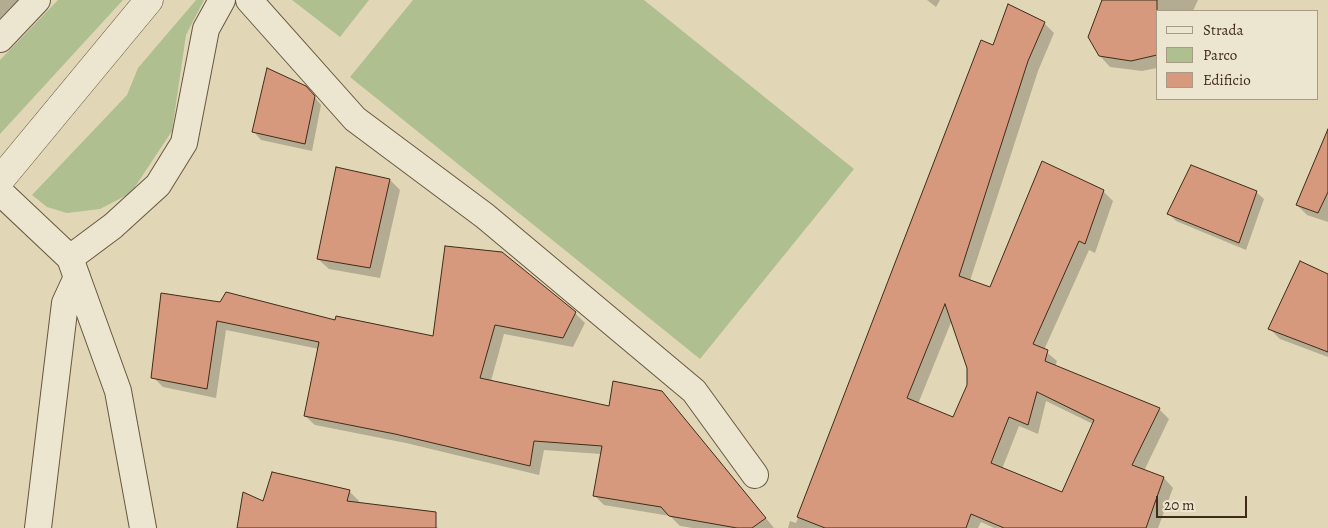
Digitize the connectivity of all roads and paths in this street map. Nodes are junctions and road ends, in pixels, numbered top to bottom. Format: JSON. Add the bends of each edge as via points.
{"nodes":[{"id":1,"x":37,"y":0,"type":"edge"},
{"id":2,"x":149,"y":0,"type":"edge"},
{"id":3,"x":222,"y":0,"type":"edge"},
{"id":4,"x":248,"y":0,"type":"edge"},
{"id":5,"x":0,"y":39,"type":"edge"},
{"id":6,"x":0,"y":180,"type":"edge"},
{"id":7,"x":0,"y":192,"type":"edge"},
{"id":8,"x":73,"y":268,"type":"junction"},
{"id":9,"x":755,"y":475,"type":"dead end"},
{"id":10,"x":38,"y":528,"type":"edge"},
{"id":11,"x":143,"y":528,"type":"edge"}],
"edges":[{"from":1,"to":5,"type":"street"},
{"from":2,"to":6,"type":"street"},
{"from":3,"to":8,"type":"street","via":[[206,29],[184,143],[158,185]]},
{"from":4,"to":9,"type":"street","via":[[355,119],[485,216],[694,391]]},
{"from":7,"to":8,"type":"street","via":[[40,228]]},
{"from":8,"to":10,"type":"street","via":[[64,303]]},
{"from":8,"to":11,"type":"street","via":[[118,391]]}]}
